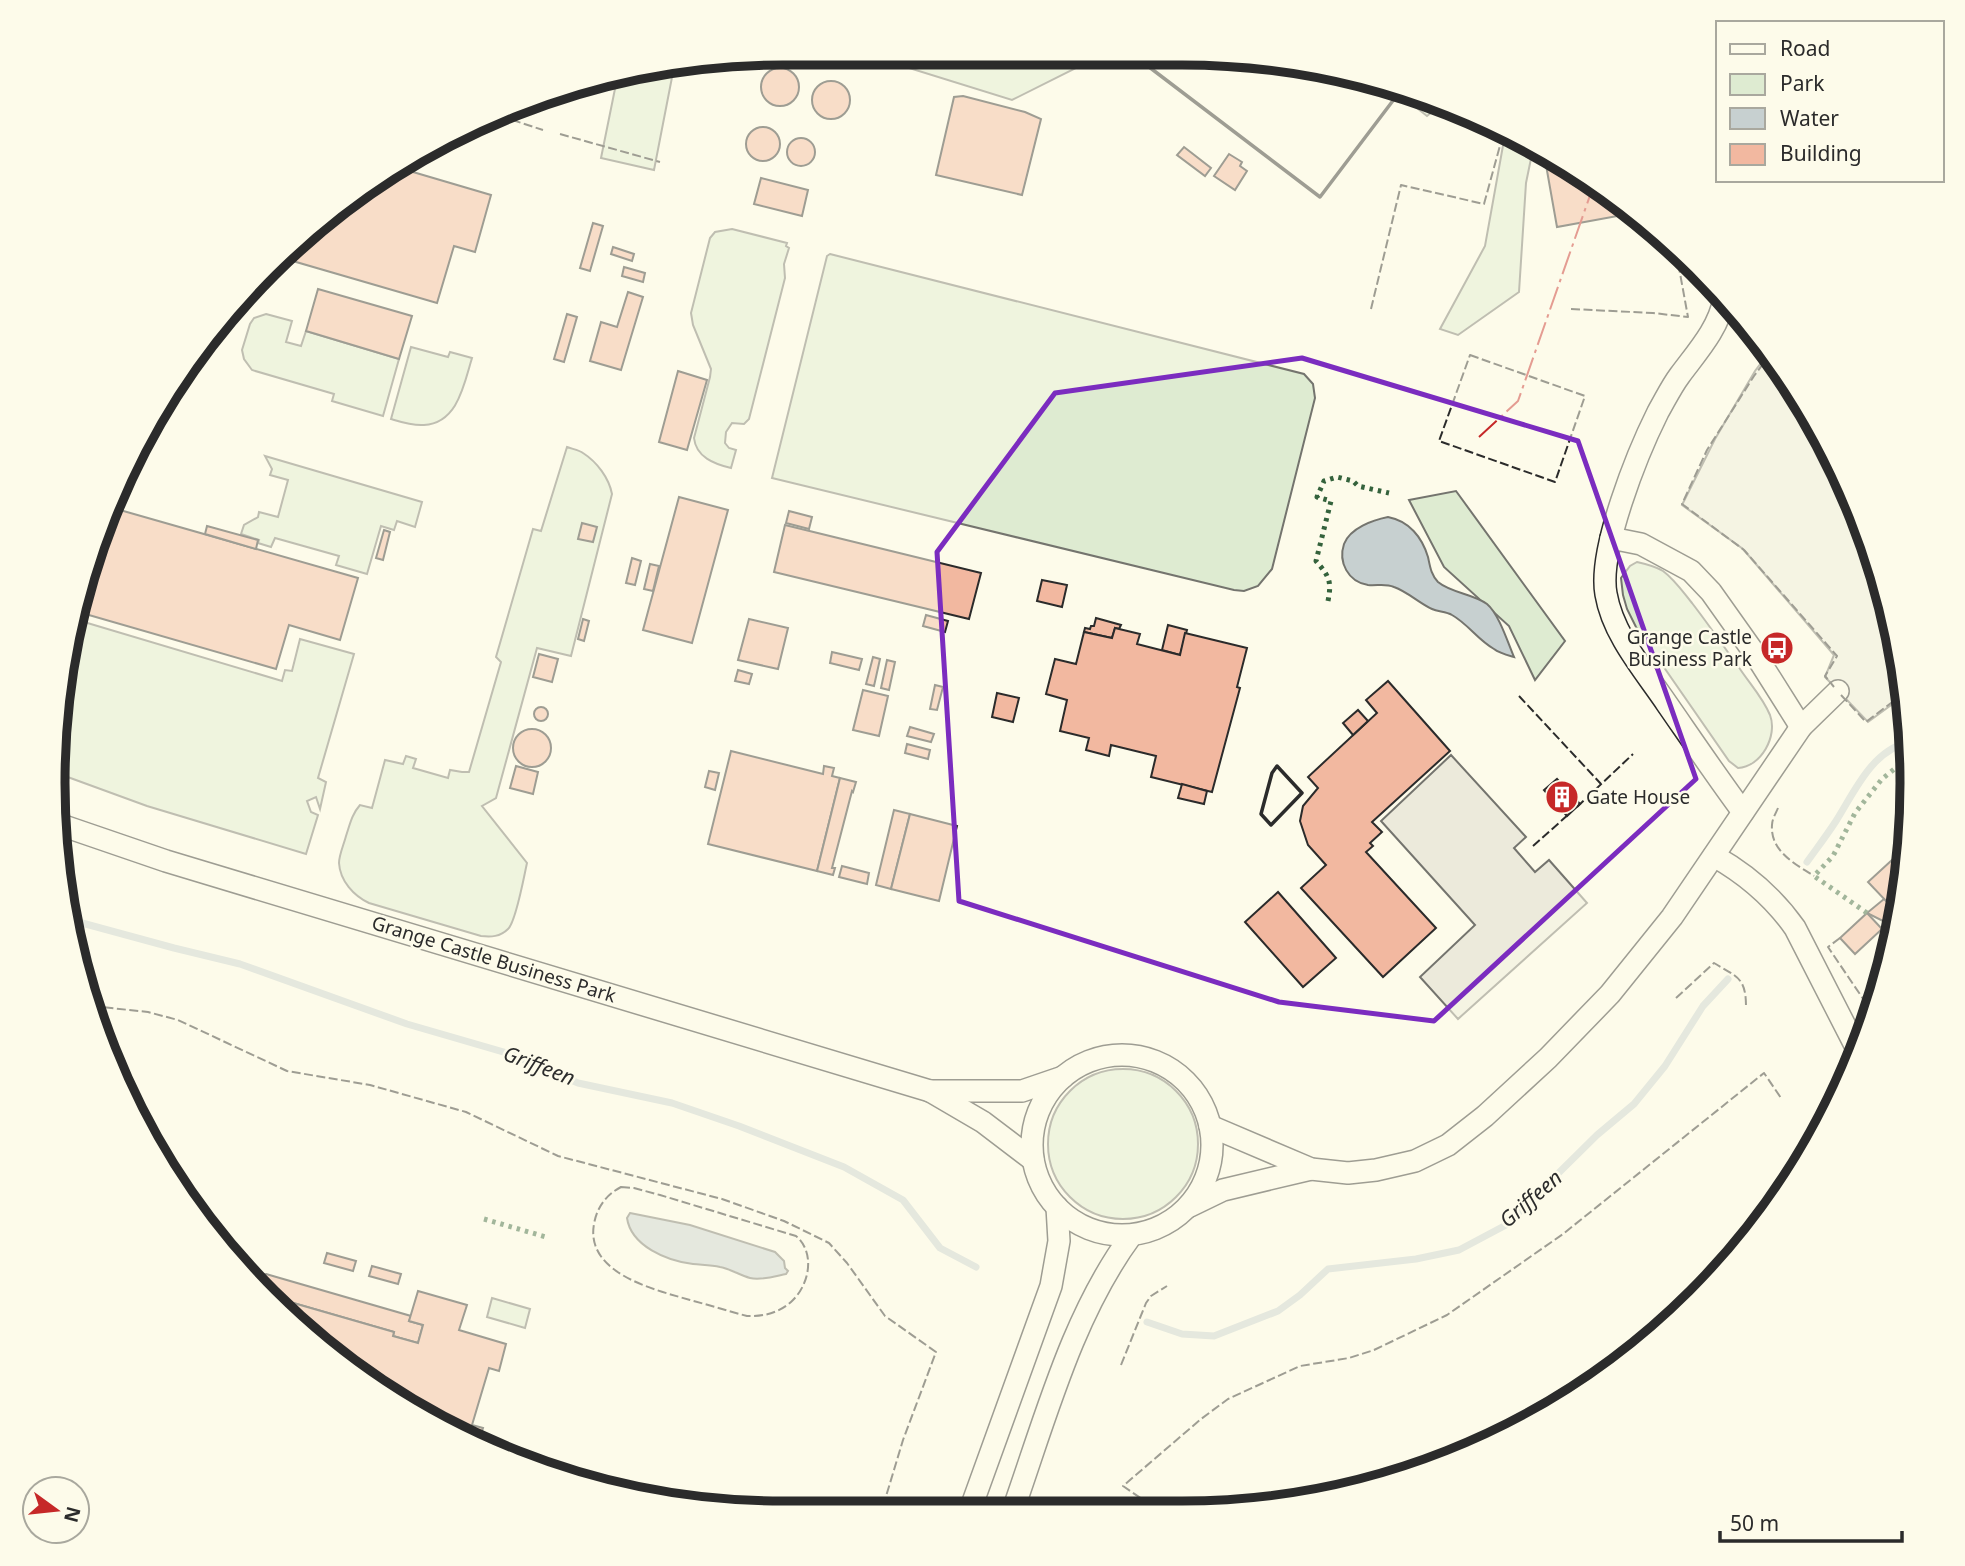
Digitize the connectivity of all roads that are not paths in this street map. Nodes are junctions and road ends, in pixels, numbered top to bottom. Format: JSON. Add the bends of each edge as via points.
{"nodes":[{"id":1,"x":1722,"y":309,"type":"edge"},
{"id":2,"x":1611,"y":538,"type":"junction"},
{"id":3,"x":1838,"y":691,"type":"dead end"},
{"id":4,"x":1801,"y":727,"type":"junction"},
{"id":5,"x":1743,"y":812,"type":"junction"},
{"id":6,"x":66,"y":827,"type":"edge"},
{"id":7,"x":1714,"y":856,"type":"junction"},
{"id":8,"x":1852,"y":1040,"type":"edge"},
{"id":9,"x":1063,"y":1077,"type":"junction"},
{"id":10,"x":930,"y":1091,"type":"junction"},
{"id":11,"x":1210,"y":1126,"type":"junction"},
{"id":12,"x":1033,"y":1160,"type":"junction"},
{"id":13,"x":1311,"y":1168,"type":"junction"},
{"id":14,"x":1057,"y":1207,"type":"junction"},
{"id":15,"x":1186,"y":1208,"type":"junction"},
{"id":16,"x":1131,"y":1236,"type":"junction"},
{"id":17,"x":973,"y":1501,"type":"edge"},
{"id":18,"x":1016,"y":1501,"type":"edge"}],
"edges":[{"from":1,"to":2,"type":"street","via":[[1657,415]]},
{"from":2,"to":4,"type":"street","via":[[1641,544],[1691,571],[1741,634]]},
{"from":2,"to":5,"type":"street","via":[[1605,592],[1614,623]]},
{"from":3,"to":4,"type":"street"},
{"from":4,"to":5,"type":"street"},
{"from":5,"to":7,"type":"street"},
{"from":6,"to":10,"type":"street","name":"Grange Castle Business Park","via":[[179,865]]},
{"from":7,"to":8,"type":"street","via":[[1783,911]]},
{"from":7,"to":13,"type":"street","via":[[1610,994],[1548,1058],[1448,1145],[1376,1170],[1348,1173]]},
{"from":9,"to":10,"type":"street","name":"Grange Castle Business Park","via":[[1022,1091]]},
{"from":9,"to":11,"type":"street","via":[[1085,1063],[1137,1056],[1163,1065],[1185,1080],[1201,1101]]},
{"from":9,"to":12,"type":"street","via":[[1045,1098],[1035,1123]]},
{"from":10,"to":12,"type":"street","name":"Grange Castle Business Park","via":[[984,1122]]},
{"from":11,"to":13,"type":"street"},
{"from":11,"to":15,"type":"street","via":[[1211,1156],[1203,1184]]},
{"from":12,"to":14,"type":"street","via":[[1040,1182]]},
{"from":13,"to":15,"type":"street","via":[[1223,1190]]},
{"from":14,"to":16,"type":"street","via":[[1097,1232]]},
{"from":14,"to":17,"type":"street","via":[[1059,1241],[1051,1286]]},
{"from":15,"to":16,"type":"street","via":[[1162,1226]]},
{"from":16,"to":18,"type":"street","via":[[1108,1269],[1074,1338]]}]}
